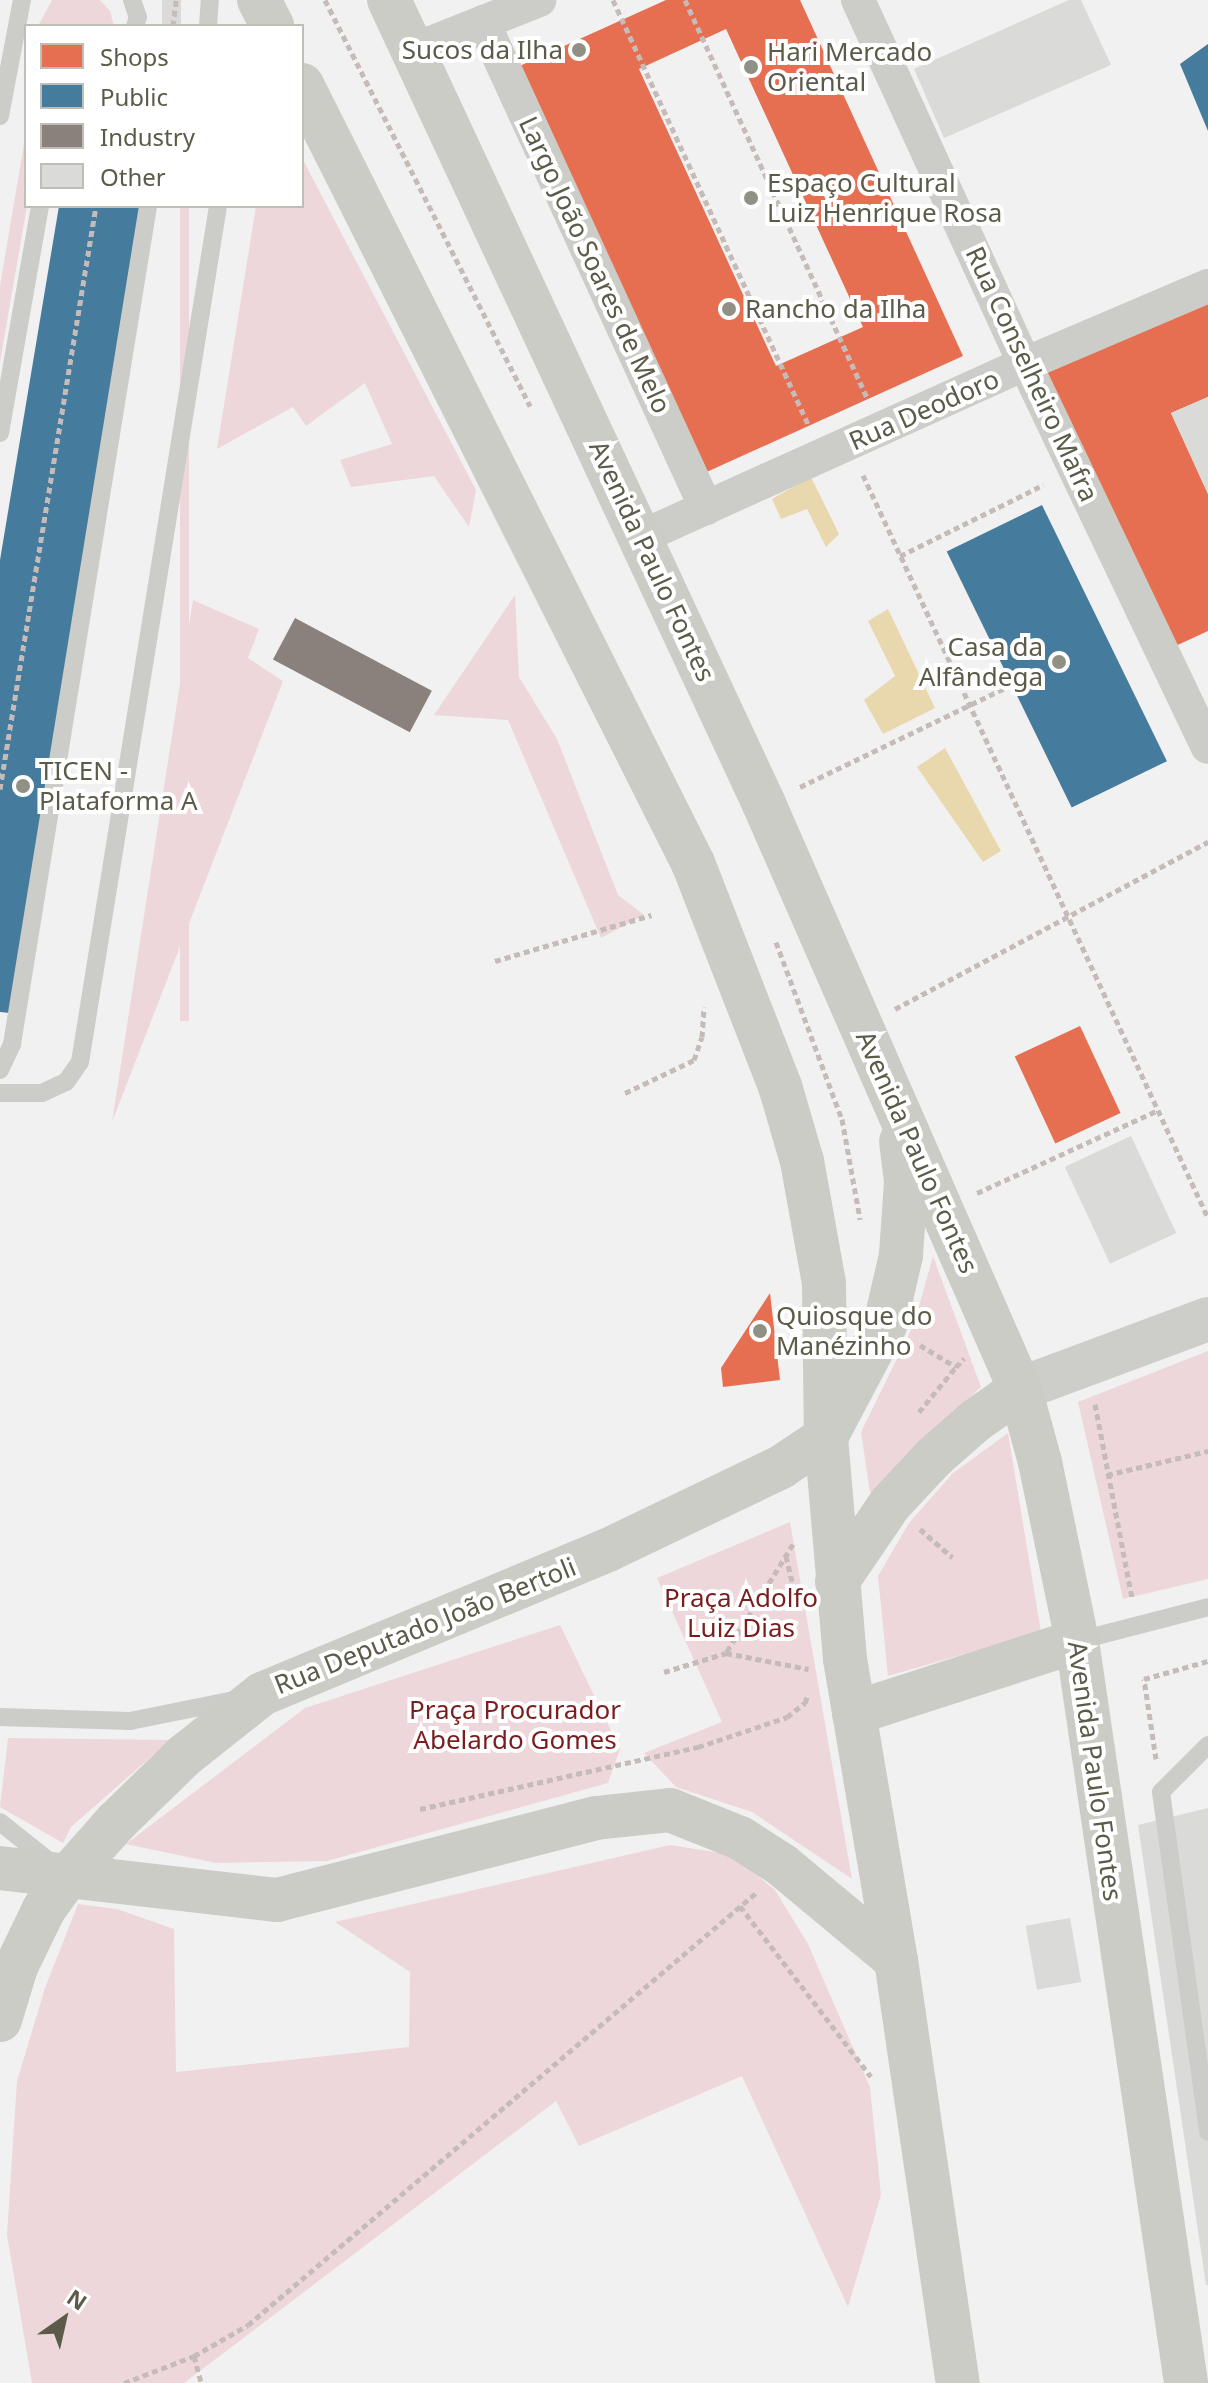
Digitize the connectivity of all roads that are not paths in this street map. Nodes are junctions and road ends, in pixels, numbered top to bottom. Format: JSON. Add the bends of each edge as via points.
{"nodes":[{"id":1,"x":22,"y":0,"type":"edge"},
{"id":2,"x":132,"y":0,"type":"edge"},
{"id":3,"x":210,"y":0,"type":"edge"},
{"id":4,"x":259,"y":0,"type":"edge"},
{"id":5,"x":389,"y":0,"type":"edge"},
{"id":6,"x":539,"y":0,"type":"edge"},
{"id":7,"x":858,"y":0,"type":"edge"},
{"id":8,"x":483,"y":22,"type":"junction"},
{"id":9,"x":136,"y":24,"type":"edge"},
{"id":10,"x":208,"y":24,"type":"edge"},
{"id":11,"x":271,"y":24,"type":"edge"},
{"id":12,"x":413,"y":50,"type":"junction"},
{"id":13,"x":304,"y":89,"type":"edge"},
{"id":14,"x":0,"y":116,"type":"edge"},
{"id":15,"x":40,"y":208,"type":"edge"},
{"id":16,"x":148,"y":208,"type":"edge"},
{"id":17,"x":218,"y":208,"type":"edge"},
{"id":18,"x":1208,"y":286,"type":"edge"},
{"id":19,"x":1025,"y":364,"type":"junction"},
{"id":20,"x":0,"y":433,"type":"edge"},
{"id":21,"x":706,"y":508,"type":"junction"},
{"id":22,"x":641,"y":537,"type":"junction"},
{"id":23,"x":1208,"y":747,"type":"edge"},
{"id":24,"x":0,"y":1070,"type":"edge"},
{"id":25,"x":0,"y":1093,"type":"edge"},
{"id":26,"x":897,"y":1107,"type":"junction"},
{"id":27,"x":1208,"y":1319,"type":"edge"},
{"id":28,"x":1020,"y":1389,"type":"junction"},
{"id":29,"x":826,"y":1437,"type":"junction"},
{"id":30,"x":837,"y":1582,"type":"junction"},
{"id":31,"x":1208,"y":1607,"type":"edge"},
{"id":32,"x":1077,"y":1641,"type":"junction"},
{"id":33,"x":262,"y":1694,"type":"junction"},
{"id":34,"x":854,"y":1713,"type":"junction"},
{"id":35,"x":0,"y":1717,"type":"edge"},
{"id":36,"x":1208,"y":1745,"type":"edge"},
{"id":37,"x":0,"y":1822,"type":"edge"},
{"id":38,"x":0,"y":1868,"type":"edge"},
{"id":39,"x":68,"y":1876,"type":"junction"},
{"id":40,"x":896,"y":1960,"type":"junction"},
{"id":41,"x":0,"y":2020,"type":"edge"},
{"id":42,"x":1208,"y":2132,"type":"edge"},
{"id":43,"x":958,"y":2383,"type":"edge"},
{"id":44,"x":1186,"y":2383,"type":"edge"}],
"edges":[{"from":1,"to":14,"type":"lane"},
{"from":2,"to":9,"type":"lane"},
{"from":3,"to":10,"type":"lane"},
{"from":4,"to":11,"type":"main road"},
{"from":5,"to":12,"type":"main road","name":"Avenida Paulo Fontes"},
{"from":6,"to":8,"type":"street"},
{"from":7,"to":19,"type":"street","name":"Rua Conselheiro Mafra"},
{"from":8,"to":12,"type":"street"},
{"from":8,"to":21,"type":"street","name":"Largo João Soares de Melo"},
{"from":12,"to":22,"type":"main road","name":"Avenida Paulo Fontes"},
{"from":13,"to":29,"type":"main road","via":[[693,863],[735,968],[802,1161],[824,1283]]},
{"from":15,"to":20,"type":"lane"},
{"from":16,"to":24,"type":"lane","via":[[12,1044]]},
{"from":17,"to":25,"type":"lane","via":[[80,1062],[66,1082],[42,1093]]},
{"from":18,"to":19,"type":"street","name":"Rua Deodoro"},
{"from":19,"to":21,"type":"street","name":"Rua Deodoro"},
{"from":19,"to":23,"type":"street","name":"Rua Conselheiro Mafra"},
{"from":21,"to":22,"type":"street","name":"Rua Deodoro"},
{"from":22,"to":26,"type":"main road","name":"Avenida Paulo Fontes"},
{"from":26,"to":28,"type":"main road","name":"Avenida Paulo Fontes"},
{"from":26,"to":29,"type":"main road","via":[[906,1181],[901,1255],[885,1325]]},
{"from":27,"to":28,"type":"main road"},
{"from":28,"to":30,"type":"main road","via":[[934,1457],[890,1504]]},
{"from":28,"to":32,"type":"main road","name":"Avenida Paulo Fontes"},
{"from":29,"to":30,"type":"main road"},
{"from":29,"to":33,"type":"main road","name":"Rua Deputado João Bertoli","via":[[781,1467],[608,1550]]},
{"from":30,"to":34,"type":"main road"},
{"from":31,"to":32,"type":"lane"},
{"from":32,"to":34,"type":"main road"},
{"from":32,"to":44,"type":"main road","name":"Avenida Paulo Fontes"},
{"from":33,"to":35,"type":"lane","via":[[130,1721]]},
{"from":33,"to":39,"type":"main road","name":"Rua Deputado João Bertoli","via":[[185,1755]]},
{"from":34,"to":40,"type":"main road"},
{"from":36,"to":42,"type":"lane","via":[[1161,1792]]},
{"from":37,"to":39,"type":"lane"},
{"from":38,"to":39,"type":"main road"},
{"from":39,"to":40,"type":"main road","via":[[277,1900],[596,1818],[670,1810],[740,1838],[782,1865]]},
{"from":39,"to":41,"type":"main road","name":"Rua Deputado João Bertoli","via":[[44,1909],[16,1967]]},
{"from":40,"to":43,"type":"main road"}]}
